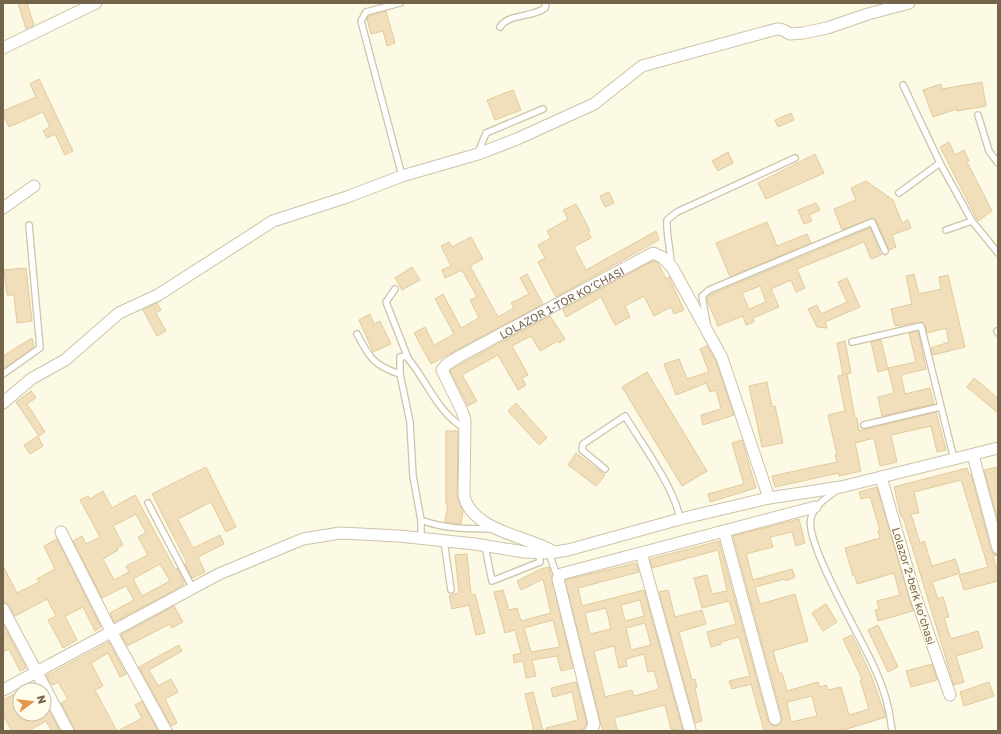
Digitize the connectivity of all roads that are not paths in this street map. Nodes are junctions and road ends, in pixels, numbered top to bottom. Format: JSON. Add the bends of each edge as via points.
{"nodes":[{"id":1,"x":96,"y":3,"type":"edge"},
{"id":2,"x":400,"y":3,"type":"edge"},
{"id":3,"x":546,"y":3,"type":"edge"},
{"id":4,"x":909,"y":3,"type":"edge"},
{"id":5,"x":77,"y":7,"type":"edge"},
{"id":6,"x":500,"y":27,"type":"dead end"},
{"id":7,"x":3,"y":48,"type":"edge"},
{"id":8,"x":903,"y":85,"type":"dead end"},
{"id":9,"x":543,"y":109,"type":"dead end"},
{"id":10,"x":978,"y":114,"type":"dead end"},
{"id":11,"x":478,"y":154,"type":"junction"},
{"id":12,"x":795,"y":158,"type":"dead end"},
{"id":13,"x":940,"y":163,"type":"junction"},
{"id":14,"x":998,"y":163,"type":"edge"},
{"id":15,"x":402,"y":176,"type":"junction"},
{"id":16,"x":34,"y":186,"type":"dead end"},
{"id":17,"x":899,"y":193,"type":"dead end"},
{"id":18,"x":3,"y":208,"type":"edge"},
{"id":19,"x":972,"y":221,"type":"junction"},
{"id":20,"x":29,"y":224,"type":"dead end"},
{"id":21,"x":946,"y":230,"type":"dead end"},
{"id":22,"x":885,"y":252,"type":"dead end"},
{"id":23,"x":998,"y":253,"type":"edge"},
{"id":24,"x":672,"y":267,"type":"junction"},
{"id":25,"x":395,"y":289,"type":"dead end"},
{"id":26,"x":357,"y":334,"type":"dead end"},
{"id":27,"x":711,"y":338,"type":"junction"},
{"id":28,"x":852,"y":342,"type":"dead end"},
{"id":29,"x":408,"y":358,"type":"junction"},
{"id":30,"x":3,"y":374,"type":"edge"},
{"id":31,"x":400,"y":374,"type":"junction"},
{"id":32,"x":3,"y":403,"type":"edge"},
{"id":33,"x":940,"y":407,"type":"junction"},
{"id":34,"x":864,"y":425,"type":"dead end"},
{"id":35,"x":465,"y":429,"type":"junction"},
{"id":36,"x":998,"y":448,"type":"edge"},
{"id":37,"x":973,"y":455,"type":"junction"},
{"id":38,"x":954,"y":459,"type":"junction"},
{"id":39,"x":605,"y":469,"type":"dead end"},
{"id":40,"x":881,"y":477,"type":"junction"},
{"id":41,"x":840,"y":487,"type":"junction"},
{"id":42,"x":770,"y":498,"type":"junction"},
{"id":43,"x":148,"y":504,"type":"dead end"},
{"id":44,"x":815,"y":507,"type":"junction"},
{"id":45,"x":680,"y":519,"type":"junction"},
{"id":46,"x":422,"y":520,"type":"junction"},
{"id":47,"x":497,"y":529,"type":"junction"},
{"id":48,"x":61,"y":532,"type":"dead end"},
{"id":49,"x":724,"y":532,"type":"junction"},
{"id":50,"x":421,"y":538,"type":"junction"},
{"id":51,"x":444,"y":541,"type":"junction"},
{"id":52,"x":485,"y":546,"type":"junction"},
{"id":53,"x":998,"y":548,"type":"edge"},
{"id":54,"x":547,"y":553,"type":"junction"},
{"id":55,"x":641,"y":553,"type":"junction"},
{"id":56,"x":558,"y":579,"type":"junction"},
{"id":57,"x":192,"y":587,"type":"junction"},
{"id":58,"x":451,"y":590,"type":"dead end"},
{"id":59,"x":3,"y":609,"type":"edge"},
{"id":60,"x":111,"y":631,"type":"junction"},
{"id":61,"x":36,"y":671,"type":"junction"},
{"id":62,"x":3,"y":690,"type":"edge"},
{"id":63,"x":950,"y":695,"type":"dead end"},
{"id":64,"x":775,"y":719,"type":"dead end"},
{"id":65,"x":690,"y":730,"type":"dead end"},
{"id":66,"x":68,"y":731,"type":"edge"},
{"id":67,"x":166,"y":731,"type":"edge"},
{"id":68,"x":591,"y":731,"type":"edge"},
{"id":69,"x":892,"y":731,"type":"edge"}],
"edges":[{"from":1,"to":5,"type":"street"},
{"from":2,"to":15,"type":"lane","via":[[366,12],[361,21]]},
{"from":3,"to":6,"type":"lane","via":[[540,12],[509,19]]},
{"from":4,"to":11,"type":"street","via":[[827,28],[795,34],[776,29],[642,66],[594,104]]},
{"from":5,"to":7,"type":"street"},
{"from":8,"to":13,"type":"lane"},
{"from":9,"to":11,"type":"lane","via":[[486,133]]},
{"from":10,"to":14,"type":"lane","via":[[989,151]]},
{"from":11,"to":15,"type":"street"},
{"from":12,"to":24,"type":"lane","via":[[677,212],[667,220],[666,230]]},
{"from":13,"to":17,"type":"lane"},
{"from":13,"to":19,"type":"lane"},
{"from":15,"to":32,"type":"street","via":[[272,221],[158,295],[119,313],[65,360],[31,379]]},
{"from":16,"to":18,"type":"street"},
{"from":19,"to":21,"type":"lane"},
{"from":19,"to":23,"type":"lane"},
{"from":20,"to":30,"type":"lane","via":[[40,348]]},
{"from":22,"to":27,"type":"lane","via":[[872,222],[709,290],[702,296]]},
{"from":24,"to":27,"type":"street","name":"LOLAZOR 1-TOR KO‘CHASI"},
{"from":24,"to":35,"type":"street","name":"LOLAZOR 1-TOR KO‘CHASI","via":[[653,252],[447,364],[442,370],[462,411]]},
{"from":25,"to":29,"type":"lane","via":[[386,302]]},
{"from":26,"to":31,"type":"lane","via":[[370,358],[386,370]]},
{"from":27,"to":42,"type":"street","name":"LOLAZOR 1-TOR KO‘CHASI","via":[[722,358]]},
{"from":28,"to":33,"type":"lane","via":[[921,326]]},
{"from":29,"to":31,"type":"lane","via":[[400,357]]},
{"from":29,"to":35,"type":"lane","via":[[435,400],[454,422]]},
{"from":31,"to":46,"type":"lane","via":[[410,422],[413,476]]},
{"from":33,"to":34,"type":"lane"},
{"from":33,"to":38,"type":"lane"},
{"from":35,"to":47,"type":"street","name":"LOLAZOR 1-TOR KO‘CHASI","via":[[464,496],[467,507],[477,518]]},
{"from":36,"to":37,"type":"street"},
{"from":37,"to":38,"type":"street"},
{"from":37,"to":53,"type":"street"},
{"from":38,"to":40,"type":"street"},
{"from":39,"to":45,"type":"lane","via":[[582,450],[583,444],[626,416],[671,492]]},
{"from":40,"to":41,"type":"street"},
{"from":40,"to":63,"type":"street","name":"Lolazor 2-berk koʼchasi","via":[[915,594]]},
{"from":41,"to":42,"type":"street"},
{"from":41,"to":44,"type":"lane"},
{"from":42,"to":45,"type":"street"},
{"from":43,"to":57,"type":"lane"},
{"from":44,"to":49,"type":"street"},
{"from":44,"to":69,"type":"lane","via":[[810,518],[813,542],[826,573],[875,668],[886,698]]},
{"from":45,"to":54,"type":"street"},
{"from":46,"to":47,"type":"lane","via":[[460,529]]},
{"from":46,"to":50,"type":"lane"},
{"from":47,"to":54,"type":"street","name":"LOLAZOR 1-TOR KO‘CHASI","via":[[535,542]]},
{"from":48,"to":60,"type":"street"},
{"from":49,"to":55,"type":"street"},
{"from":49,"to":64,"type":"street"},
{"from":50,"to":51,"type":"street"},
{"from":50,"to":57,"type":"street","via":[[340,533],[303,539]]},
{"from":51,"to":52,"type":"street"},
{"from":51,"to":58,"type":"lane"},
{"from":52,"to":54,"type":"street"},
{"from":52,"to":54,"type":"lane","via":[[492,581],[540,562]]},
{"from":54,"to":56,"type":"lane"},
{"from":55,"to":56,"type":"street","via":[[566,572]]},
{"from":55,"to":65,"type":"street"},
{"from":56,"to":68,"type":"street","via":[[594,724]]},
{"from":57,"to":60,"type":"street"},
{"from":59,"to":61,"type":"street"},
{"from":60,"to":61,"type":"street"},
{"from":60,"to":67,"type":"street"},
{"from":61,"to":62,"type":"street"},
{"from":61,"to":66,"type":"street"}]}
